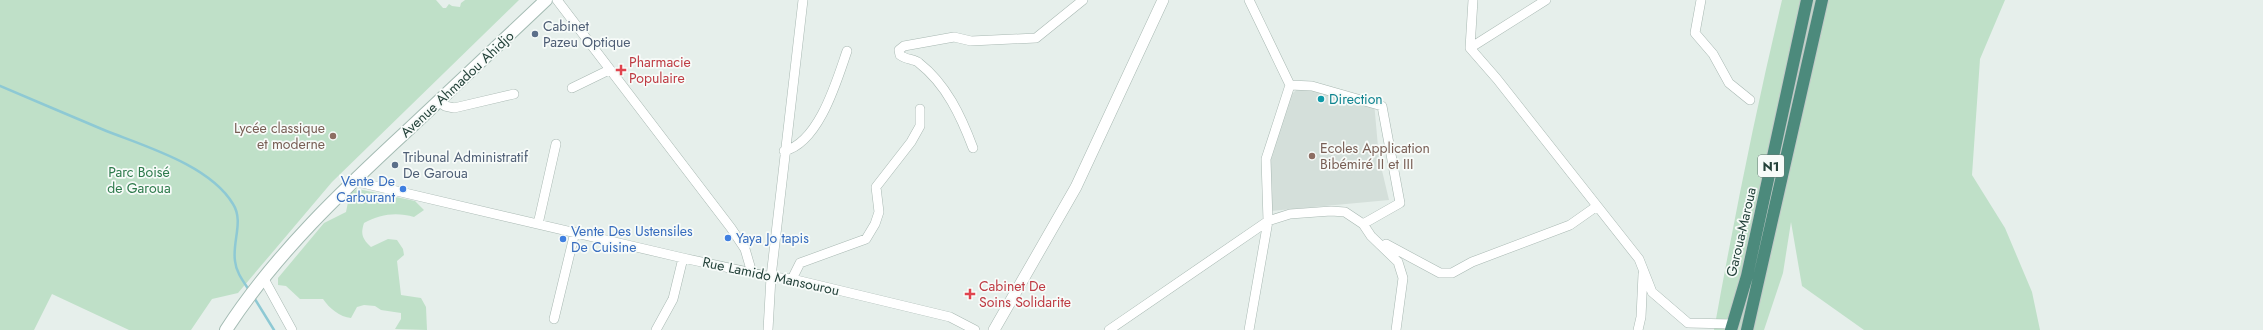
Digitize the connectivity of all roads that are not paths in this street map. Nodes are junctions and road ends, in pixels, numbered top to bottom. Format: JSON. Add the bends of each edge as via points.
{"nodes":[{"id":1,"x":546,"y":0,"type":"edge"},
{"id":2,"x":557,"y":0,"type":"edge"},
{"id":3,"x":803,"y":0,"type":"edge"},
{"id":4,"x":1083,"y":0,"type":"edge"},
{"id":5,"x":1163,"y":0,"type":"edge"},
{"id":6,"x":1248,"y":0,"type":"edge"},
{"id":7,"x":1474,"y":0,"type":"edge"},
{"id":8,"x":1546,"y":0,"type":"edge"},
{"id":9,"x":1701,"y":0,"type":"edge"},
{"id":10,"x":1808,"y":0,"type":"edge"},
{"id":11,"x":1822,"y":0,"type":"edge"},
{"id":12,"x":1470,"y":48,"type":"junction"},
{"id":13,"x":847,"y":51,"type":"dead end"},
{"id":14,"x":609,"y":70,"type":"junction"},
{"id":15,"x":1290,"y":84,"type":"junction"},
{"id":16,"x":572,"y":88,"type":"dead end"},
{"id":17,"x":514,"y":94,"type":"dead end"},
{"id":18,"x":1750,"y":100,"type":"dead end"},
{"id":19,"x":439,"y":102,"type":"junction"},
{"id":20,"x":920,"y":110,"type":"dead end"},
{"id":21,"x":556,"y":144,"type":"dead end"},
{"id":22,"x":973,"y":148,"type":"dead end"},
{"id":23,"x":784,"y":151,"type":"junction"},
{"id":24,"x":354,"y":181,"type":"junction"},
{"id":25,"x":1597,"y":206,"type":"junction"},
{"id":26,"x":1268,"y":220,"type":"junction"},
{"id":27,"x":538,"y":224,"type":"junction"},
{"id":28,"x":1363,"y":224,"type":"junction"},
{"id":29,"x":575,"y":232,"type":"junction"},
{"id":30,"x":1371,"y":236,"type":"junction"},
{"id":31,"x":683,"y":258,"type":"junction"},
{"id":32,"x":1644,"y":271,"type":"junction"},
{"id":33,"x":752,"y":273,"type":"junction"},
{"id":34,"x":771,"y":277,"type":"junction"},
{"id":35,"x":792,"y":279,"type":"junction"},
{"id":36,"x":261,"y":282,"type":"junction"},
{"id":37,"x":554,"y":319,"type":"dead end"},
{"id":38,"x":1732,"y":327,"type":"edge"},
{"id":39,"x":226,"y":330,"type":"edge"},
{"id":40,"x":292,"y":330,"type":"edge"},
{"id":41,"x":656,"y":330,"type":"edge"},
{"id":42,"x":768,"y":330,"type":"edge"},
{"id":43,"x":974,"y":330,"type":"edge"},
{"id":44,"x":994,"y":330,"type":"edge"},
{"id":45,"x":1109,"y":330,"type":"edge"},
{"id":46,"x":1249,"y":330,"type":"edge"},
{"id":47,"x":1396,"y":330,"type":"edge"},
{"id":48,"x":1638,"y":330,"type":"edge"},
{"id":49,"x":1747,"y":330,"type":"edge"}],
"edges":[{"from":1,"to":19,"type":"main road","name":"Avenue Ahmadou Ahidjo"},
{"from":2,"to":14,"type":"street"},
{"from":3,"to":23,"type":"street"},
{"from":4,"to":22,"type":"street","via":[[1036,38],[971,40],[954,37],[904,46],[899,50],[900,55],[907,60],[918,62],[941,85],[956,109]]},
{"from":5,"to":44,"type":"street","via":[[1076,187]]},
{"from":6,"to":15,"type":"street"},
{"from":7,"to":12,"type":"street"},
{"from":8,"to":12,"type":"street"},
{"from":9,"to":18,"type":"street","via":[[1695,33],[1713,54],[1730,83]]},
{"from":10,"to":38,"type":"highway","name":"Garoua-Maroua","number":"N1","via":[[1747,276]]},
{"from":11,"to":49,"type":"highway","name":"Garoua-Maroua","number":"N1"},
{"from":12,"to":25,"type":"street"},
{"from":13,"to":23,"type":"street","via":[[820,119],[791,149]]},
{"from":14,"to":16,"type":"street"},
{"from":14,"to":33,"type":"street","via":[[732,228],[745,249]]},
{"from":15,"to":26,"type":"street","via":[[1266,159]]},
{"from":15,"to":28,"type":"street","via":[[1312,86],[1382,106],[1400,203]]},
{"from":17,"to":19,"type":"street","via":[[454,108]]},
{"from":19,"to":24,"type":"main road","name":"Avenue Ahmadou Ahidjo"},
{"from":20,"to":35,"type":"street","via":[[920,126],[911,142],[876,188],[878,212],[875,224],[866,239],[800,263]]},
{"from":21,"to":27,"type":"street"},
{"from":23,"to":34,"type":"street"},
{"from":24,"to":27,"type":"street","name":"Rue Lamido Mansourou"},
{"from":24,"to":36,"type":"main road","name":"Avenue Ahmadou Ahidjo","via":[[303,233]]},
{"from":25,"to":30,"type":"street","via":[[1570,225],[1472,262],[1452,273],[1440,273]]},
{"from":25,"to":32,"type":"street","via":[[1639,259]]},
{"from":26,"to":28,"type":"street","via":[[1290,214],[1331,211],[1345,212]]},
{"from":26,"to":45,"type":"street"},
{"from":26,"to":46,"type":"street"},
{"from":27,"to":29,"type":"street","name":"Rue Lamido Mansourou"},
{"from":28,"to":30,"type":"street"},
{"from":29,"to":31,"type":"street","name":"Rue Lamido Mansourou"},
{"from":29,"to":37,"type":"street"},
{"from":30,"to":47,"type":"street","via":[[1398,262],[1403,278]]},
{"from":31,"to":33,"type":"street","name":"Rue Lamido Mansourou"},
{"from":31,"to":41,"type":"street","via":[[673,299]]},
{"from":32,"to":38,"type":"street","via":[[1652,292],[1688,324]]},
{"from":32,"to":48,"type":"street"},
{"from":33,"to":34,"type":"street","name":"Rue Lamido Mansourou"},
{"from":34,"to":35,"type":"street","name":"Rue Lamido Mansourou"},
{"from":34,"to":42,"type":"street"},
{"from":35,"to":43,"type":"street","name":"Rue Lamido Mansourou","via":[[950,317]]},
{"from":36,"to":39,"type":"main road","name":"Avenue Ahmadou Ahidjo","via":[[246,298]]},
{"from":36,"to":40,"type":"street"}]}
